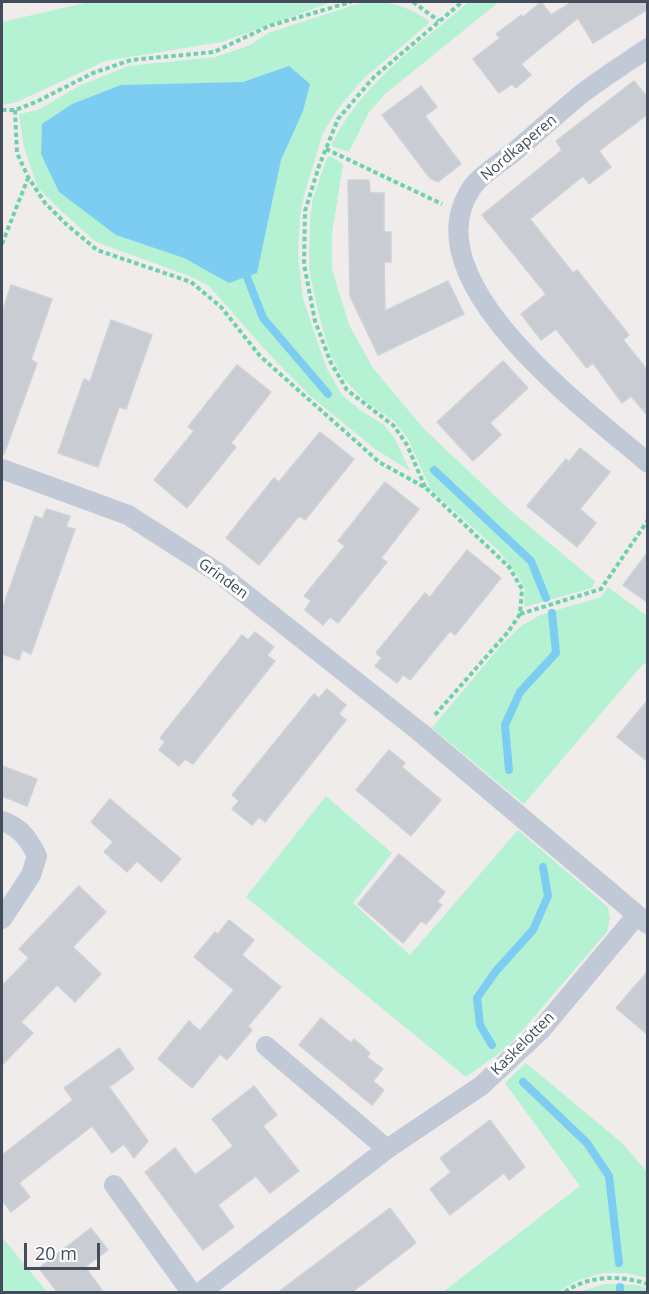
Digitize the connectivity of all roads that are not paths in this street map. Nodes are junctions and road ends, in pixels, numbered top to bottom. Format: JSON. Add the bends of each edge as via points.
{"nodes":[{"id":1,"x":648,"y":48,"type":"edge"},
{"id":2,"x":648,"y":462,"type":"edge"},
{"id":3,"x":2,"y":469,"type":"edge"},
{"id":4,"x":420,"y":732,"type":"joint"},
{"id":5,"x":2,"y":821,"type":"edge"},
{"id":6,"x":2,"y":919,"type":"edge"},
{"id":7,"x":642,"y":920,"type":"edge"},
{"id":8,"x":266,"y":1046,"type":"dead end"},
{"id":9,"x":387,"y":1149,"type":"junction"},
{"id":10,"x":114,"y":1185,"type":"dead end"},
{"id":11,"x":191,"y":1293,"type":"edge"},
{"id":12,"x":201,"y":1293,"type":"edge"}],
"edges":[{"from":1,"to":2,"type":"street","name":"Nordkaperen","via":[[584,92],[473,186],[460,213],[458,244],[466,272],[492,315],[531,362]]},
{"from":3,"to":4,"type":"street","name":"Grinden","via":[[128,515],[220,574]]},
{"from":4,"to":7,"type":"street","name":"Kaskelotten"},
{"from":5,"to":6,"type":"street","via":[[29,838],[37,856],[31,875]]},
{"from":7,"to":9,"type":"street","name":"Kaskelotten","via":[[540,1030],[481,1086]]},
{"from":8,"to":9,"type":"street"},
{"from":9,"to":12,"type":"street","name":"Kaskelotten"},
{"from":10,"to":11,"type":"street"}]}
